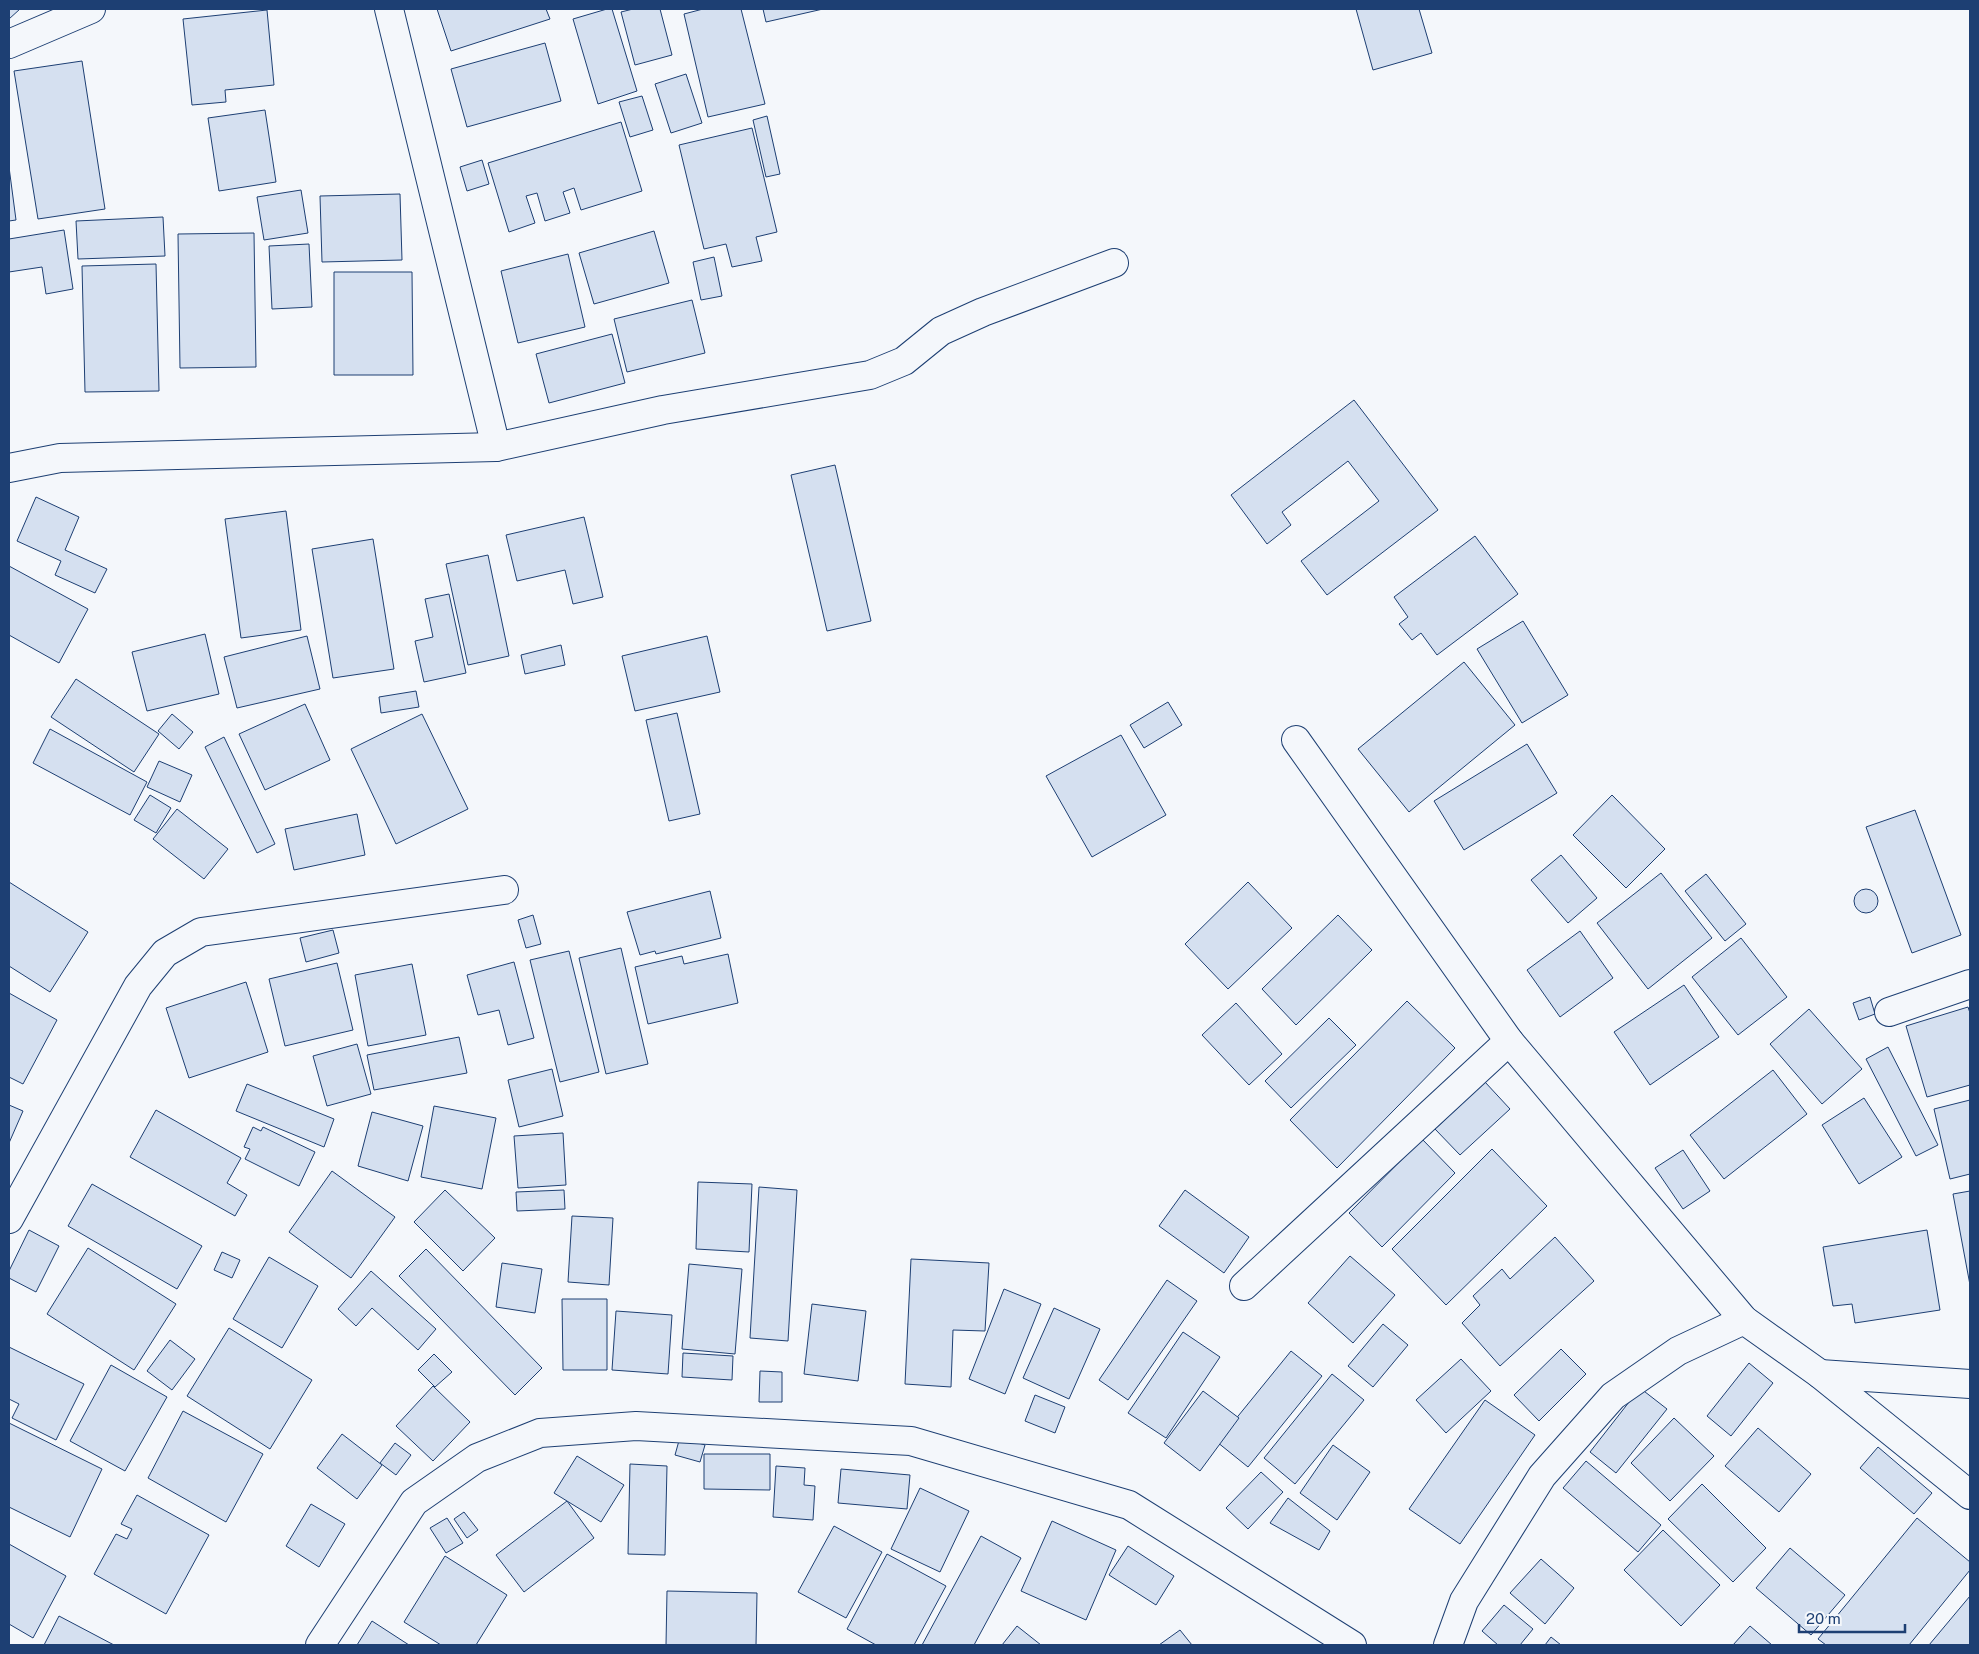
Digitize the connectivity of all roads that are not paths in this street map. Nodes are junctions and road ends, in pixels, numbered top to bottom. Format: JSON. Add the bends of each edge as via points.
{"nodes":[{"id":1,"x":91,"y":9,"type":"edge"},
{"id":2,"x":389,"y":9,"type":"edge"},
{"id":3,"x":9,"y":44,"type":"edge"},
{"id":4,"x":1114,"y":263,"type":"dead end"},
{"id":5,"x":496,"y":447,"type":"junction"},
{"id":6,"x":9,"y":468,"type":"edge"},
{"id":7,"x":1296,"y":740,"type":"dead end"},
{"id":8,"x":504,"y":890,"type":"dead end"},
{"id":9,"x":1970,"y":984,"type":"edge"},
{"id":10,"x":1889,"y":1012,"type":"dead end"},
{"id":11,"x":1509,"y":1041,"type":"junction"},
{"id":12,"x":9,"y":1219,"type":"edge"},
{"id":13,"x":1244,"y":1286,"type":"dead end"},
{"id":14,"x":1744,"y":1320,"type":"junction"},
{"id":15,"x":1820,"y":1374,"type":"junction"},
{"id":16,"x":1970,"y":1384,"type":"edge"},
{"id":17,"x":1970,"y":1495,"type":"edge"},
{"id":18,"x":1345,"y":1644,"type":"edge"},
{"id":19,"x":320,"y":1645,"type":"edge"},
{"id":20,"x":1448,"y":1645,"type":"edge"}],
"edges":[{"from":1,"to":3,"type":"street"},
{"from":2,"to":5,"type":"street"},
{"from":4,"to":5,"type":"street","via":[[940,331],[904,361],[870,375],[663,410]]},
{"from":5,"to":6,"type":"street","via":[[60,458]]},
{"from":7,"to":11,"type":"street"},
{"from":8,"to":12,"type":"street","via":[[201,932],[165,952],[138,986]]},
{"from":9,"to":10,"type":"street"},
{"from":11,"to":13,"type":"street"},
{"from":11,"to":14,"type":"street"},
{"from":14,"to":15,"type":"street"},
{"from":14,"to":20,"type":"street","via":[[1678,1351],[1613,1396],[1542,1476],[1464,1601]]},
{"from":15,"to":16,"type":"street"},
{"from":15,"to":17,"type":"street"},
{"from":18,"to":19,"type":"street","via":[[1129,1505],[911,1441],[636,1426],[540,1433],[477,1458],[414,1502]]}]}
